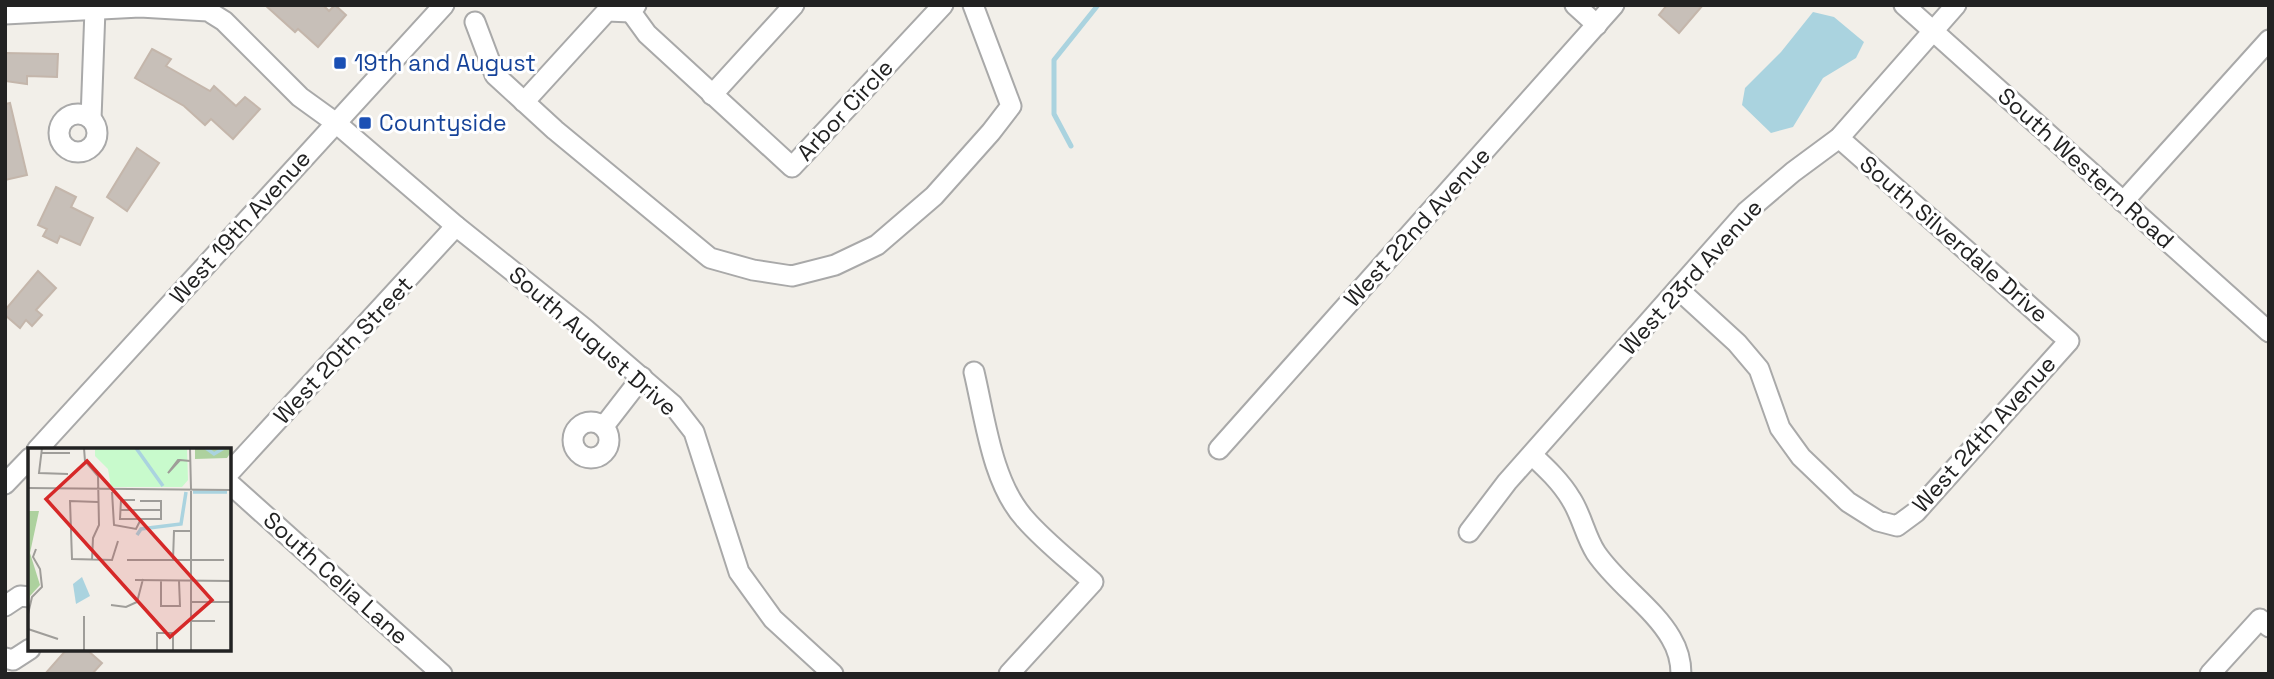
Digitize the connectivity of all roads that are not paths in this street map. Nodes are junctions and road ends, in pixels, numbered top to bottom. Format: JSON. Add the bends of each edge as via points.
{"nodes":[{"id":1,"x":444,"y":5,"type":"edge"},
{"id":2,"x":794,"y":5,"type":"edge"},
{"id":3,"x":943,"y":5,"type":"edge"},
{"id":4,"x":972,"y":5,"type":"edge"},
{"id":5,"x":1575,"y":5,"type":"edge"},
{"id":6,"x":1614,"y":5,"type":"edge"},
{"id":7,"x":1903,"y":5,"type":"edge"},
{"id":8,"x":1956,"y":5,"type":"edge"},
{"id":9,"x":634,"y":8,"type":"edge"},
{"id":10,"x":94,"y":9,"type":"junction"},
{"id":11,"x":5,"y":14,"type":"edge"},
{"id":12,"x":475,"y":22,"type":"dead end"},
{"id":13,"x":1597,"y":25,"type":"junction"},
{"id":14,"x":1933,"y":31,"type":"junction"},
{"id":15,"x":2269,"y":40,"type":"edge"},
{"id":16,"x":712,"y":95,"type":"junction"},
{"id":17,"x":524,"y":102,"type":"junction"},
{"id":18,"x":91,"y":119,"type":"dead end"},
{"id":19,"x":336,"y":123,"type":"junction"},
{"id":20,"x":1839,"y":138,"type":"junction"},
{"id":21,"x":2123,"y":201,"type":"junction"},
{"id":22,"x":456,"y":226,"type":"junction"},
{"id":23,"x":1678,"y":289,"type":"junction"},
{"id":24,"x":2269,"y":331,"type":"edge"},
{"id":25,"x":2068,"y":341,"type":"joint"},
{"id":26,"x":974,"y":372,"type":"dead end"},
{"id":27,"x":642,"y":377,"type":"junction"},
{"id":28,"x":604,"y":426,"type":"dead end"},
{"id":29,"x":39,"y":448,"type":"edge"},
{"id":30,"x":1219,"y":449,"type":"dead end"},
{"id":31,"x":1532,"y":455,"type":"junction"},
{"id":32,"x":28,"y":460,"type":"edge"},
{"id":33,"x":231,"y":471,"type":"edge"},
{"id":34,"x":5,"y":484,"type":"edge"},
{"id":35,"x":231,"y":485,"type":"edge"},
{"id":36,"x":1469,"y":532,"type":"dead end"},
{"id":37,"x":28,"y":597,"type":"edge"},
{"id":38,"x":5,"y":606,"type":"edge"},
{"id":39,"x":2269,"y":627,"type":"edge"},
{"id":40,"x":28,"y":650,"type":"edge"},
{"id":41,"x":5,"y":658,"type":"edge"},
{"id":42,"x":442,"y":674,"type":"edge"},
{"id":43,"x":833,"y":674,"type":"edge"},
{"id":44,"x":1009,"y":674,"type":"edge"},
{"id":45,"x":1681,"y":674,"type":"edge"},
{"id":46,"x":2210,"y":674,"type":"edge"}],
"edges":[{"from":1,"to":19,"type":"street","name":"West 19th Avenue"},
{"from":2,"to":16,"type":"street"},
{"from":3,"to":16,"type":"street","name":"Arbor Circle","via":[[792,167]]},
{"from":4,"to":17,"type":"street","via":[[1011,106],[934,196],[877,245],[835,265],[792,276],[710,258]]},
{"from":5,"to":13,"type":"street"},
{"from":6,"to":13,"type":"street","name":"West 22nd Avenue"},
{"from":7,"to":14,"type":"street","name":"South Western Road"},
{"from":8,"to":14,"type":"street","name":"West 23rd Avenue"},
{"from":9,"to":16,"type":"street","name":"Arbor Circle","via":[[647,34]]},
{"from":9,"to":17,"type":"street","via":[[607,11]]},
{"from":10,"to":11,"type":"street","name":"South August Drive"},
{"from":10,"to":18,"type":"street"},
{"from":10,"to":19,"type":"street","name":"South August Drive","via":[[208,11],[224,21],[299,97]]},
{"from":12,"to":17,"type":"street","via":[[495,75]]},
{"from":13,"to":30,"type":"street","name":"West 22nd Avenue"},
{"from":14,"to":20,"type":"street","name":"West 23rd Avenue"},
{"from":14,"to":21,"type":"street","name":"South Western Road"},
{"from":15,"to":21,"type":"street"},
{"from":19,"to":22,"type":"street","name":"South August Drive"},
{"from":19,"to":29,"type":"street","name":"West 19th Avenue"},
{"from":20,"to":23,"type":"street","name":"West 23rd Avenue","via":[[1746,212]]},
{"from":20,"to":25,"type":"street","name":"South Silverdale Drive"},
{"from":21,"to":24,"type":"street","name":"South Western Road"},
{"from":22,"to":27,"type":"street","name":"South August Drive"},
{"from":22,"to":33,"type":"street","name":"West 20th Street"},
{"from":23,"to":25,"type":"street","name":"West 24th Avenue","via":[[1759,369],[1780,428],[1801,457],[1848,502],[1878,521],[1897,526],[1916,512]]},
{"from":23,"to":31,"type":"street","name":"West 23rd Avenue"},
{"from":26,"to":44,"type":"street","via":[[1007,494],[1024,519],[1093,582]]},
{"from":27,"to":28,"type":"street"},
{"from":27,"to":43,"type":"street","name":"South August Drive","via":[[694,432],[739,572],[774,619]]},
{"from":31,"to":36,"type":"street","name":"West 23rd Avenue"},
{"from":31,"to":45,"type":"street","via":[[1573,500],[1595,552],[1671,638]]},
{"from":32,"to":34,"type":"street"},
{"from":35,"to":42,"type":"street","name":"South Celia Lane"},
{"from":37,"to":38,"type":"street","via":[[20,596]]},
{"from":39,"to":46,"type":"street","via":[[2260,619]]},
{"from":40,"to":41,"type":"street","via":[[13,660]]}]}
